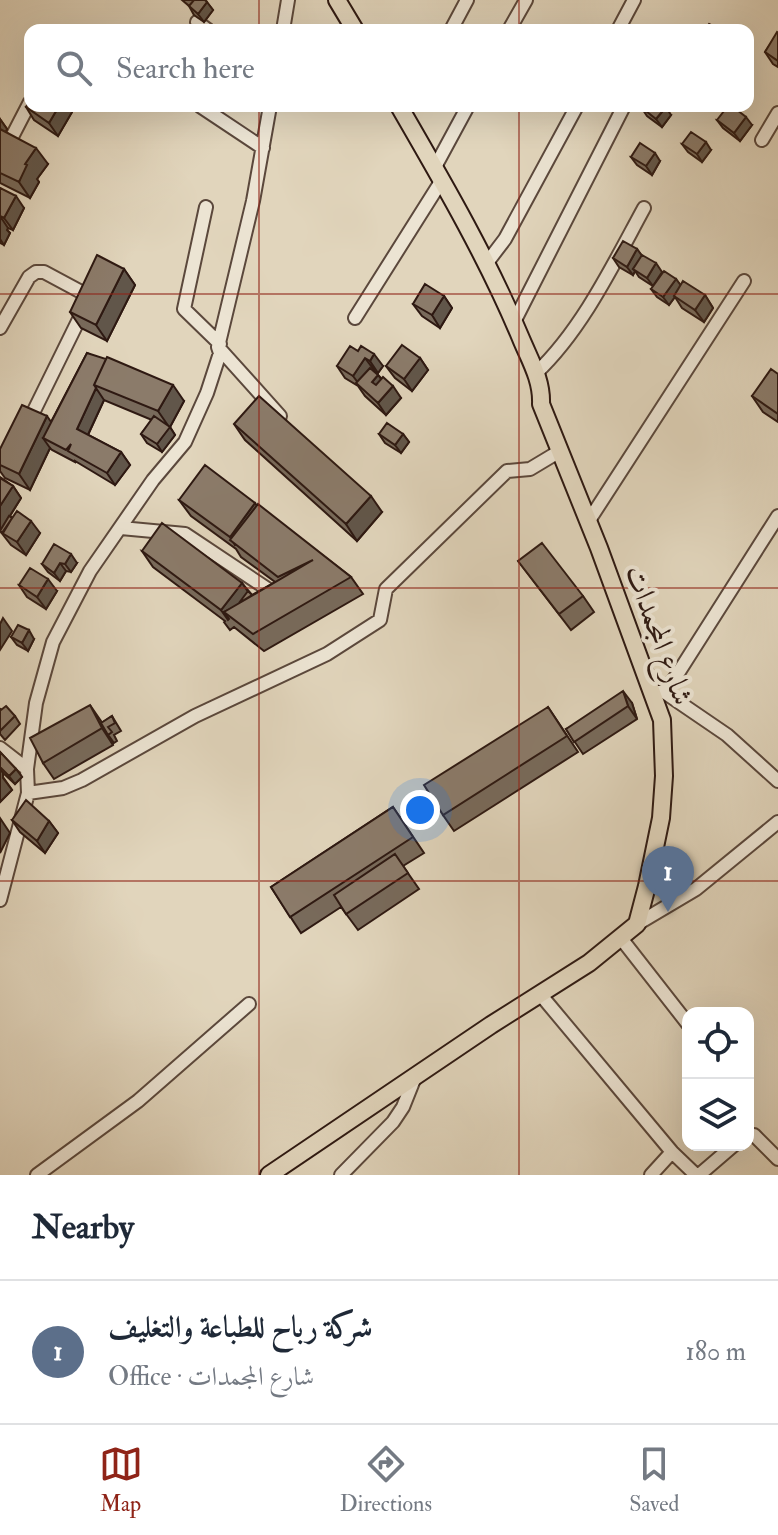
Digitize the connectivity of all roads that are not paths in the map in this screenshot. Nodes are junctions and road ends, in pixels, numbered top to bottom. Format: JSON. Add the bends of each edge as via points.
{"nodes":[{"id":1,"x":288,"y":0,"type":"edge"},
{"id":2,"x":337,"y":0,"type":"edge"},
{"id":3,"x":467,"y":0,"type":"edge"},
{"id":4,"x":526,"y":0,"type":"edge"},
{"id":5,"x":634,"y":0,"type":"edge"},
{"id":6,"x":284,"y":24,"type":"edge"},
{"id":7,"x":351,"y":24,"type":"edge"},
{"id":8,"x":454,"y":24,"type":"edge"},
{"id":9,"x":512,"y":24,"type":"edge"},
{"id":10,"x":621,"y":24,"type":"edge"},
{"id":11,"x":25,"y":112,"type":"edge"},
{"id":12,"x":209,"y":112,"type":"edge"},
{"id":13,"x":269,"y":112,"type":"edge"},
{"id":14,"x":406,"y":112,"type":"edge"},
{"id":15,"x":465,"y":112,"type":"edge"},
{"id":16,"x":574,"y":112,"type":"edge"},
{"id":17,"x":621,"y":112,"type":"edge"},
{"id":18,"x":778,"y":113,"type":"edge"},
{"id":19,"x":762,"y":140,"type":"dead end"},
{"id":20,"x":263,"y":148,"type":"junction"},
{"id":21,"x":0,"y":160,"type":"edge"},
{"id":22,"x":438,"y":174,"type":"junction"},
{"id":23,"x":206,"y":207,"type":"dead end"},
{"id":24,"x":644,"y":208,"type":"dead end"},
{"id":25,"x":486,"y":264,"type":"junction"},
{"id":26,"x":744,"y":281,"type":"dead end"},
{"id":27,"x":355,"y":318,"type":"dead end"},
{"id":28,"x":515,"y":320,"type":"junction"},
{"id":29,"x":0,"y":328,"type":"edge"},
{"id":30,"x":219,"y":345,"type":"junction"},
{"id":31,"x":536,"y":373,"type":"junction"},
{"id":32,"x":292,"y":428,"type":"edge"},
{"id":33,"x":22,"y":436,"type":"edge"},
{"id":34,"x":560,"y":451,"type":"junction"},
{"id":35,"x":778,"y":516,"type":"edge"},
{"id":36,"x":588,"y":522,"type":"junction"},
{"id":37,"x":121,"y":528,"type":"junction"},
{"id":38,"x":281,"y":598,"type":"edge"},
{"id":39,"x":658,"y":692,"type":"junction"},
{"id":40,"x":0,"y":748,"type":"edge"},
{"id":41,"x":27,"y":769,"type":"junction"},
{"id":42,"x":778,"y":781,"type":"edge"},
{"id":43,"x":28,"y":793,"type":"junction"},
{"id":44,"x":778,"y":822,"type":"edge"},
{"id":45,"x":0,"y":900,"type":"edge"},
{"id":46,"x":637,"y":924,"type":"junction"},
{"id":47,"x":620,"y":937,"type":"junction"},
{"id":48,"x":540,"y":994,"type":"junction"},
{"id":49,"x":249,"y":1004,"type":"dead end"},
{"id":50,"x":682,"y":1016,"type":"edge"},
{"id":51,"x":415,"y":1077,"type":"junction"},
{"id":52,"x":754,"y":1135,"type":"edge"},
{"id":53,"x":727,"y":1151,"type":"edge"},
{"id":54,"x":672,"y":1152,"type":"junction"},
{"id":55,"x":778,"y":1159,"type":"edge"},
{"id":56,"x":37,"y":1175,"type":"edge"},
{"id":57,"x":269,"y":1175,"type":"edge"},
{"id":58,"x":341,"y":1175,"type":"edge"},
{"id":59,"x":651,"y":1175,"type":"edge"},
{"id":60,"x":698,"y":1175,"type":"edge"}],
"edges":[{"from":1,"to":6,"type":"street"},
{"from":2,"to":7,"type":"main road"},
{"from":3,"to":8,"type":"street"},
{"from":4,"to":9,"type":"street"},
{"from":5,"to":10,"type":"street"},
{"from":11,"to":21,"type":"street"},
{"from":12,"to":20,"type":"street"},
{"from":13,"to":20,"type":"street"},
{"from":14,"to":22,"type":"main road","name":"شارع المجمدات"},
{"from":15,"to":22,"type":"street"},
{"from":16,"to":25,"type":"street"},
{"from":17,"to":28,"type":"street"},
{"from":18,"to":19,"type":"street"},
{"from":20,"to":30,"type":"street"},
{"from":22,"to":25,"type":"main road","name":"شارع المجمدات"},
{"from":22,"to":27,"type":"street"},
{"from":23,"to":30,"type":"street","via":[[184,309]]},
{"from":24,"to":31,"type":"street","via":[[598,291]]},
{"from":25,"to":28,"type":"main road","name":"شارع المجمدات"},
{"from":26,"to":36,"type":"street"},
{"from":28,"to":31,"type":"main road","name":"شارع المجمدات"},
{"from":29,"to":33,"type":"street","via":[[36,272],[85,294],[88,301]]},
{"from":30,"to":32,"type":"street"},
{"from":30,"to":37,"type":"street","via":[[207,393],[185,442]]},
{"from":31,"to":34,"type":"main road","name":"شارع المجمدات","via":[[541,404]]},
{"from":34,"to":36,"type":"main road","name":"شارع المجمدات"},
{"from":34,"to":43,"type":"street","via":[[530,469],[507,471],[386,589],[380,620],[327,654],[195,716],[82,780]]},
{"from":35,"to":39,"type":"street"},
{"from":36,"to":39,"type":"main road","name":"شارع المجمدات"},
{"from":37,"to":38,"type":"street","via":[[185,534]]},
{"from":37,"to":41,"type":"street","via":[[90,571],[53,642],[36,703]]},
{"from":39,"to":42,"type":"street","via":[[727,735]]},
{"from":39,"to":46,"type":"main road","name":"شارع المجمدات","via":[[664,776],[654,857]]},
{"from":40,"to":41,"type":"street"},
{"from":41,"to":43,"type":"street"},
{"from":43,"to":45,"type":"street"},
{"from":44,"to":46,"type":"street","via":[[696,889]]},
{"from":46,"to":47,"type":"main road"},
{"from":47,"to":48,"type":"main road"},
{"from":47,"to":50,"type":"street"},
{"from":48,"to":51,"type":"main road"},
{"from":48,"to":54,"type":"street"},
{"from":49,"to":56,"type":"street","via":[[138,1101]]},
{"from":51,"to":57,"type":"main road"},
{"from":51,"to":58,"type":"street","via":[[393,1122]]},
{"from":52,"to":55,"type":"street"},
{"from":53,"to":60,"type":"street"},
{"from":54,"to":59,"type":"street"},
{"from":54,"to":60,"type":"street"}]}
